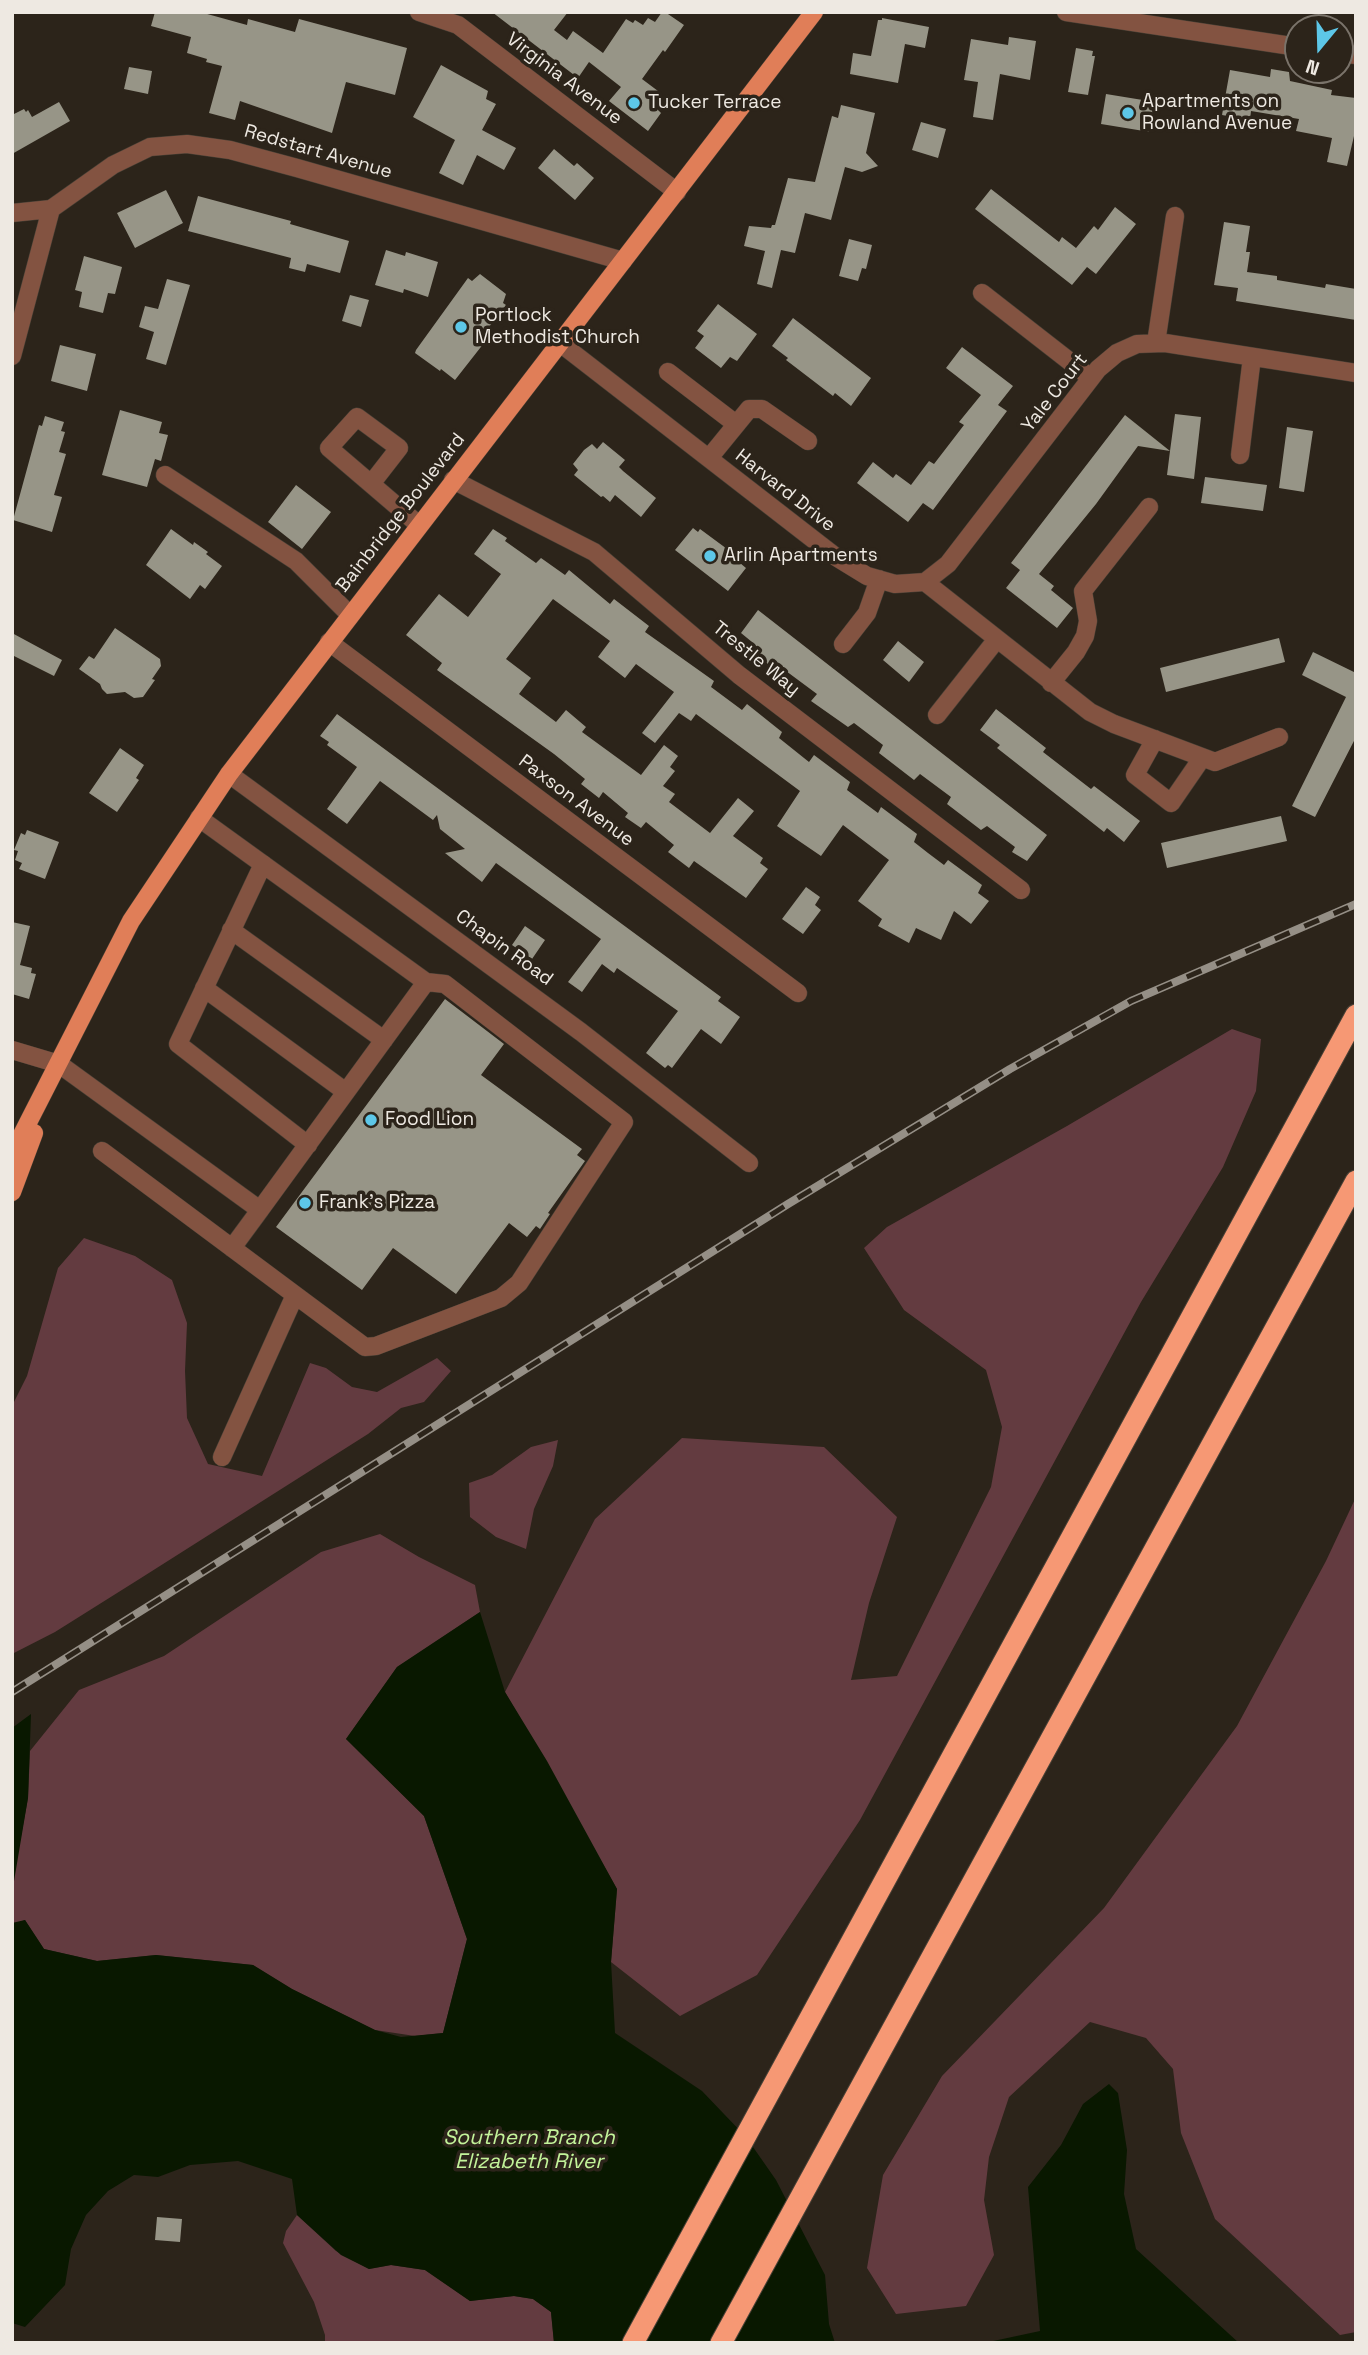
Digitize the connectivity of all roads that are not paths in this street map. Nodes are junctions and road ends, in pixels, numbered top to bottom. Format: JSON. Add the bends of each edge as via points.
{"nodes":[{"id":1,"x":419,"y":12,"type":"edge"},
{"id":2,"x":814,"y":12,"type":"edge"},
{"id":3,"x":1066,"y":12,"type":"edge"},
{"id":4,"x":1284,"y":45,"type":"edge"},
{"id":5,"x":677,"y":192,"type":"junction"},
{"id":6,"x":51,"y":209,"type":"junction"},
{"id":7,"x":12,"y":213,"type":"edge"},
{"id":8,"x":1175,"y":216,"type":"dead end"},
{"id":9,"x":623,"y":261,"type":"junction"},
{"id":10,"x":982,"y":293,"type":"dead end"},
{"id":11,"x":560,"y":343,"type":"junction"},
{"id":12,"x":1156,"y":343,"type":"junction"},
{"id":13,"x":12,"y":356,"type":"edge"},
{"id":14,"x":1252,"y":357,"type":"junction"},
{"id":15,"x":668,"y":372,"type":"dead end"},
{"id":16,"x":1356,"y":373,"type":"edge"},
{"id":17,"x":1091,"y":378,"type":"junction"},
{"id":18,"x":736,"y":424,"type":"junction"},
{"id":19,"x":808,"y":441,"type":"dead end"},
{"id":20,"x":1240,"y":455,"type":"dead end"},
{"id":21,"x":709,"y":458,"type":"junction"},
{"id":22,"x":165,"y":475,"type":"dead end"},
{"id":23,"x":453,"y":480,"type":"junction"},
{"id":24,"x":371,"y":484,"type":"dead end"},
{"id":25,"x":1149,"y":507,"type":"dead end"},
{"id":26,"x":419,"y":525,"type":"junction"},
{"id":27,"x":879,"y":579,"type":"junction"},
{"id":28,"x":925,"y":582,"type":"junction"},
{"id":29,"x":350,"y":615,"type":"junction"},
{"id":30,"x":997,"y":639,"type":"junction"},
{"id":31,"x":329,"y":642,"type":"junction"},
{"id":32,"x":843,"y":644,"type":"dead end"},
{"id":33,"x":1051,"y":683,"type":"junction"},
{"id":34,"x":937,"y":715,"type":"dead end"},
{"id":35,"x":1279,"y":737,"type":"dead end"},
{"id":36,"x":1155,"y":739,"type":"junction"},
{"id":37,"x":1208,"y":760,"type":"junction"},
{"id":38,"x":229,"y":774,"type":"junction"},
{"id":39,"x":199,"y":818,"type":"junction"},
{"id":40,"x":263,"y":864,"type":"junction"},
{"id":41,"x":1021,"y":890,"type":"dead end"},
{"id":42,"x":232,"y":930,"type":"junction"},
{"id":43,"x":426,"y":982,"type":"junction"},
{"id":44,"x":204,"y":988,"type":"junction"},
{"id":45,"x":798,"y":993,"type":"dead end"},
{"id":46,"x":1356,"y":1015,"type":"edge"},
{"id":47,"x":384,"y":1040,"type":"junction"},
{"id":48,"x":12,"y":1050,"type":"edge"},
{"id":49,"x":59,"y":1064,"type":"junction"},
{"id":50,"x":346,"y":1092,"type":"junction"},
{"id":51,"x":308,"y":1144,"type":"junction"},
{"id":52,"x":102,"y":1151,"type":"dead end"},
{"id":53,"x":12,"y":1154,"type":"edge"},
{"id":54,"x":749,"y":1163,"type":"dead end"},
{"id":55,"x":1356,"y":1181,"type":"edge"},
{"id":56,"x":12,"y":1192,"type":"edge"},
{"id":57,"x":260,"y":1210,"type":"junction"},
{"id":58,"x":232,"y":1248,"type":"junction"},
{"id":59,"x":295,"y":1296,"type":"junction"},
{"id":60,"x":222,"y":1457,"type":"dead end"},
{"id":61,"x":633,"y":2343,"type":"edge"},
{"id":62,"x":721,"y":2343,"type":"edge"}],
"edges":[{"from":1,"to":5,"type":"street","name":"Virginia Avenue","via":[[458,25]]},
{"from":2,"to":5,"type":"main road","name":"Bainbridge Boulevard"},
{"from":3,"to":4,"type":"street"},
{"from":5,"to":9,"type":"main road","name":"Bainbridge Boulevard"},
{"from":6,"to":7,"type":"street","name":"Redstart Avenue"},
{"from":6,"to":9,"type":"street","name":"Redstart Avenue","via":[[113,165],[150,147],[187,144],[284,164]]},
{"from":6,"to":13,"type":"street"},
{"from":8,"to":12,"type":"street"},
{"from":9,"to":11,"type":"main road","name":"Bainbridge Boulevard"},
{"from":10,"to":17,"type":"street"},
{"from":11,"to":21,"type":"street","name":"Harvard Drive"},
{"from":11,"to":23,"type":"main road","name":"Bainbridge Boulevard"},
{"from":12,"to":14,"type":"street","name":"Yale Court"},
{"from":12,"to":17,"type":"street","name":"Yale Court","via":[[1137,344],[1117,353]]},
{"from":14,"to":16,"type":"street","name":"Yale Court"},
{"from":14,"to":20,"type":"street"},
{"from":15,"to":18,"type":"street"},
{"from":17,"to":28,"type":"street","name":"Yale Court","via":[[963,546]]},
{"from":18,"to":19,"type":"street","via":[[749,409],[762,409]]},
{"from":18,"to":21,"type":"street"},
{"from":21,"to":27,"type":"street","name":"Harvard Drive","via":[[836,557]]},
{"from":22,"to":29,"type":"street","via":[[296,561]]},
{"from":23,"to":26,"type":"main road","name":"Bainbridge Boulevard"},
{"from":23,"to":41,"type":"street","name":"Trestle Way","via":[[594,552],[739,674]]},
{"from":24,"to":26,"type":"street"},
{"from":25,"to":33,"type":"street","via":[[1083,591],[1088,621],[1085,636]]},
{"from":26,"to":29,"type":"main road","name":"Bainbridge Boulevard"},
{"from":27,"to":28,"type":"street","name":"Harvard Drive","via":[[895,584]]},
{"from":27,"to":32,"type":"street","via":[[867,613]]},
{"from":28,"to":30,"type":"street"},
{"from":29,"to":31,"type":"main road","name":"Bainbridge Boulevard"},
{"from":30,"to":33,"type":"street"},
{"from":30,"to":34,"type":"street"},
{"from":31,"to":38,"type":"main road","name":"Bainbridge Boulevard"},
{"from":31,"to":45,"type":"street","name":"Paxson Avenue"},
{"from":33,"to":36,"type":"street","via":[[1090,712]]},
{"from":35,"to":37,"type":"street"},
{"from":36,"to":37,"type":"street"},
{"from":36,"to":37,"type":"street","via":[[1135,775],[1171,803]]},
{"from":38,"to":39,"type":"main road","name":"Bainbridge Boulevard"},
{"from":38,"to":54,"type":"street","name":"Chapin Road","via":[[523,988]]},
{"from":39,"to":40,"type":"street"},
{"from":39,"to":49,"type":"main road","name":"Bainbridge Boulevard","via":[[131,921]]},
{"from":40,"to":42,"type":"street"},
{"from":40,"to":43,"type":"street"},
{"from":42,"to":44,"type":"street"},
{"from":42,"to":47,"type":"street"},
{"from":43,"to":47,"type":"street"},
{"from":43,"to":59,"type":"street","via":[[445,984],[624,1122],[519,1283],[501,1298],[365,1347]]},
{"from":44,"to":50,"type":"street"},
{"from":44,"to":51,"type":"street","via":[[178,1044]]},
{"from":46,"to":61,"type":"highway"},
{"from":47,"to":50,"type":"street"},
{"from":48,"to":49,"type":"street"},
{"from":49,"to":53,"type":"main road","name":"Bainbridge Boulevard"},
{"from":49,"to":56,"type":"main road","name":"Bainbridge Boulevard"},
{"from":49,"to":57,"type":"street"},
{"from":50,"to":51,"type":"street"},
{"from":51,"to":57,"type":"street"},
{"from":52,"to":58,"type":"street"},
{"from":55,"to":62,"type":"highway"},
{"from":57,"to":58,"type":"street"},
{"from":58,"to":59,"type":"street"},
{"from":59,"to":60,"type":"street"}]}
